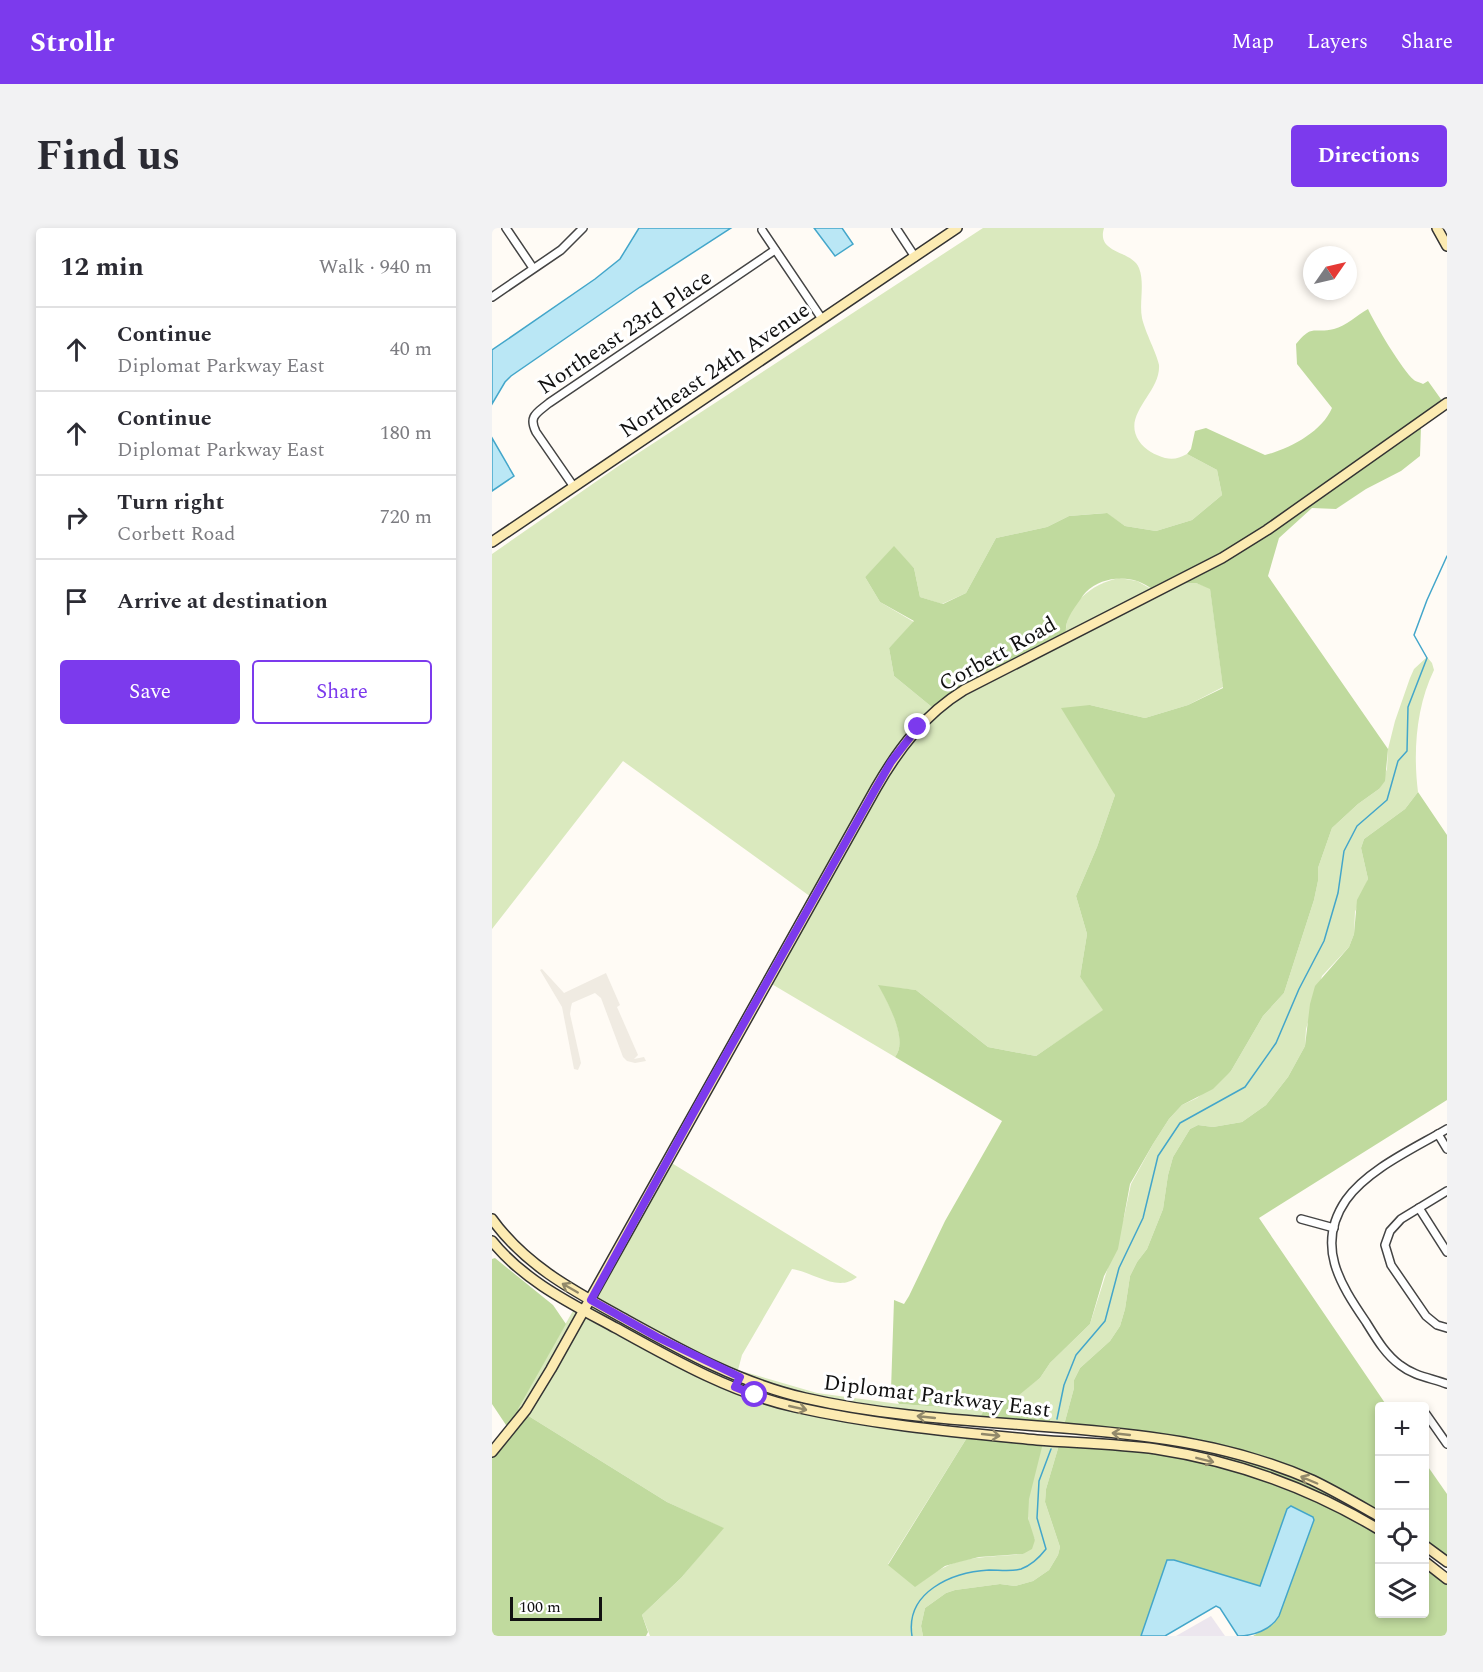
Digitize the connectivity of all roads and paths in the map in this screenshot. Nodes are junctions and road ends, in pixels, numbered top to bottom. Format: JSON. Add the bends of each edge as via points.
{"nodes":[{"id":1,"x":506,"y":228,"type":"edge"},
{"id":2,"x":583,"y":228,"type":"edge"},
{"id":3,"x":896,"y":228,"type":"edge"},
{"id":4,"x":957,"y":228,"type":"edge"},
{"id":5,"x":1437,"y":228,"type":"edge"},
{"id":6,"x":762,"y":230,"type":"dead end"},
{"id":7,"x":1447,"y":246,"type":"edge"},
{"id":8,"x":775,"y":250,"type":"junction"},
{"id":9,"x":915,"y":256,"type":"junction"},
{"id":10,"x":533,"y":268,"type":"junction"},
{"id":11,"x":492,"y":297,"type":"edge"},
{"id":12,"x":822,"y":320,"type":"junction"},
{"id":13,"x":1447,"y":403,"type":"edge"},
{"id":14,"x":574,"y":487,"type":"junction"},
{"id":15,"x":492,"y":542,"type":"edge"},
{"id":16,"x":1447,"y":1129,"type":"edge"},
{"id":17,"x":1438,"y":1134,"type":"junction"},
{"id":18,"x":1447,"y":1149,"type":"edge"},
{"id":19,"x":1447,"y":1191,"type":"edge"},
{"id":20,"x":1419,"y":1208,"type":"junction"},
{"id":21,"x":492,"y":1219,"type":"edge"},
{"id":22,"x":1301,"y":1219,"type":"dead end"},
{"id":23,"x":1334,"y":1228,"type":"junction"},
{"id":24,"x":492,"y":1241,"type":"edge"},
{"id":25,"x":1447,"y":1252,"type":"edge"},
{"id":26,"x":591,"y":1300,"type":"junction"},
{"id":27,"x":584,"y":1311,"type":"junction"},
{"id":28,"x":1447,"y":1328,"type":"edge"},
{"id":29,"x":740,"y":1377,"type":"junction"},
{"id":30,"x":1447,"y":1384,"type":"edge"},
{"id":31,"x":735,"y":1387,"type":"junction"},
{"id":32,"x":905,"y":1415,"type":"junction"},
{"id":33,"x":1429,"y":1418,"type":"edge"},
{"id":34,"x":904,"y":1426,"type":"junction"},
{"id":35,"x":1181,"y":1443,"type":"junction"},
{"id":36,"x":1447,"y":1443,"type":"edge"},
{"id":37,"x":492,"y":1452,"type":"edge"},
{"id":38,"x":1179,"y":1454,"type":"junction"},
{"id":39,"x":1345,"y":1497,"type":"junction"},
{"id":40,"x":1340,"y":1508,"type":"junction"},
{"id":41,"x":1375,"y":1514,"type":"edge"},
{"id":42,"x":1375,"y":1527,"type":"edge"},
{"id":43,"x":1429,"y":1548,"type":"edge"},
{"id":44,"x":1447,"y":1562,"type":"edge"},
{"id":45,"x":1429,"y":1564,"type":"edge"},
{"id":46,"x":1447,"y":1579,"type":"edge"}],
"edges":[{"from":1,"to":10,"type":"street"},
{"from":2,"to":10,"type":"street","via":[[561,250]]},
{"from":3,"to":9,"type":"street"},
{"from":4,"to":9,"type":"street","name":"Northeast 24th Avenue"},
{"from":5,"to":7,"type":"street"},
{"from":6,"to":8,"type":"street"},
{"from":8,"to":12,"type":"street"},
{"from":8,"to":14,"type":"street","name":"Northeast 23rd Place","via":[[534,416],[536,432]]},
{"from":9,"to":12,"type":"street","name":"Northeast 24th Avenue"},
{"from":10,"to":11,"type":"street"},
{"from":12,"to":14,"type":"street","name":"Northeast 24th Avenue"},
{"from":13,"to":26,"type":"street","name":"Corbett Road","via":[[1222,558],[974,685],[924,720],[891,762]]},
{"from":14,"to":15,"type":"street","name":"Northeast 24th Avenue"},
{"from":16,"to":17,"type":"street"},
{"from":17,"to":18,"type":"street"},
{"from":17,"to":23,"type":"street","via":[[1360,1184],[1342,1206]]},
{"from":19,"to":20,"type":"street"},
{"from":20,"to":25,"type":"street"},
{"from":20,"to":28,"type":"street","via":[[1395,1224],[1387,1238],[1386,1253],[1426,1316]]},
{"from":26,"to":21,"type":"street","name":"Diplomat Parkway East","one_way":true,"via":[[529,1260]]},
{"from":22,"to":23,"type":"street"},
{"from":23,"to":30,"type":"street","via":[[1338,1276],[1384,1350],[1408,1371]]},
{"from":24,"to":27,"type":"street","name":"Diplomat Parkway East","via":[[528,1277]]},
{"from":26,"to":27,"type":"street","name":"Corbett Road"},
{"from":26,"to":29,"type":"street","name":"Diplomat Parkway East"},
{"from":27,"to":31,"type":"street","name":"Diplomat Parkway East"},
{"from":27,"to":37,"type":"street","name":"Corbett Road","via":[[536,1396]]},
{"from":29,"to":31,"type":"street"},
{"from":29,"to":32,"type":"street","name":"Diplomat Parkway East","via":[[803,1398]]},
{"from":31,"to":34,"type":"street","name":"Diplomat Parkway East","one_way":true,"via":[[792,1407]]},
{"from":32,"to":34,"type":"street"},
{"from":35,"to":32,"type":"street","name":"Diplomat Parkway East","one_way":true,"via":[[1114,1433]]},
{"from":33,"to":36,"type":"street"},
{"from":34,"to":38,"type":"street","name":"Diplomat Parkway East","one_way":true},
{"from":35,"to":38,"type":"street"},
{"from":39,"to":35,"type":"street","name":"Diplomat Parkway East","one_way":true,"via":[[1251,1459]]},
{"from":38,"to":40,"type":"street","name":"Diplomat Parkway East","one_way":true,"via":[[1261,1475]]},
{"from":39,"to":40,"type":"street"},
{"from":39,"to":41,"type":"street","name":"Diplomat Parkway East"},
{"from":40,"to":42,"type":"street","name":"Diplomat Parkway East"},
{"from":43,"to":44,"type":"street"},
{"from":45,"to":46,"type":"street"}]}
